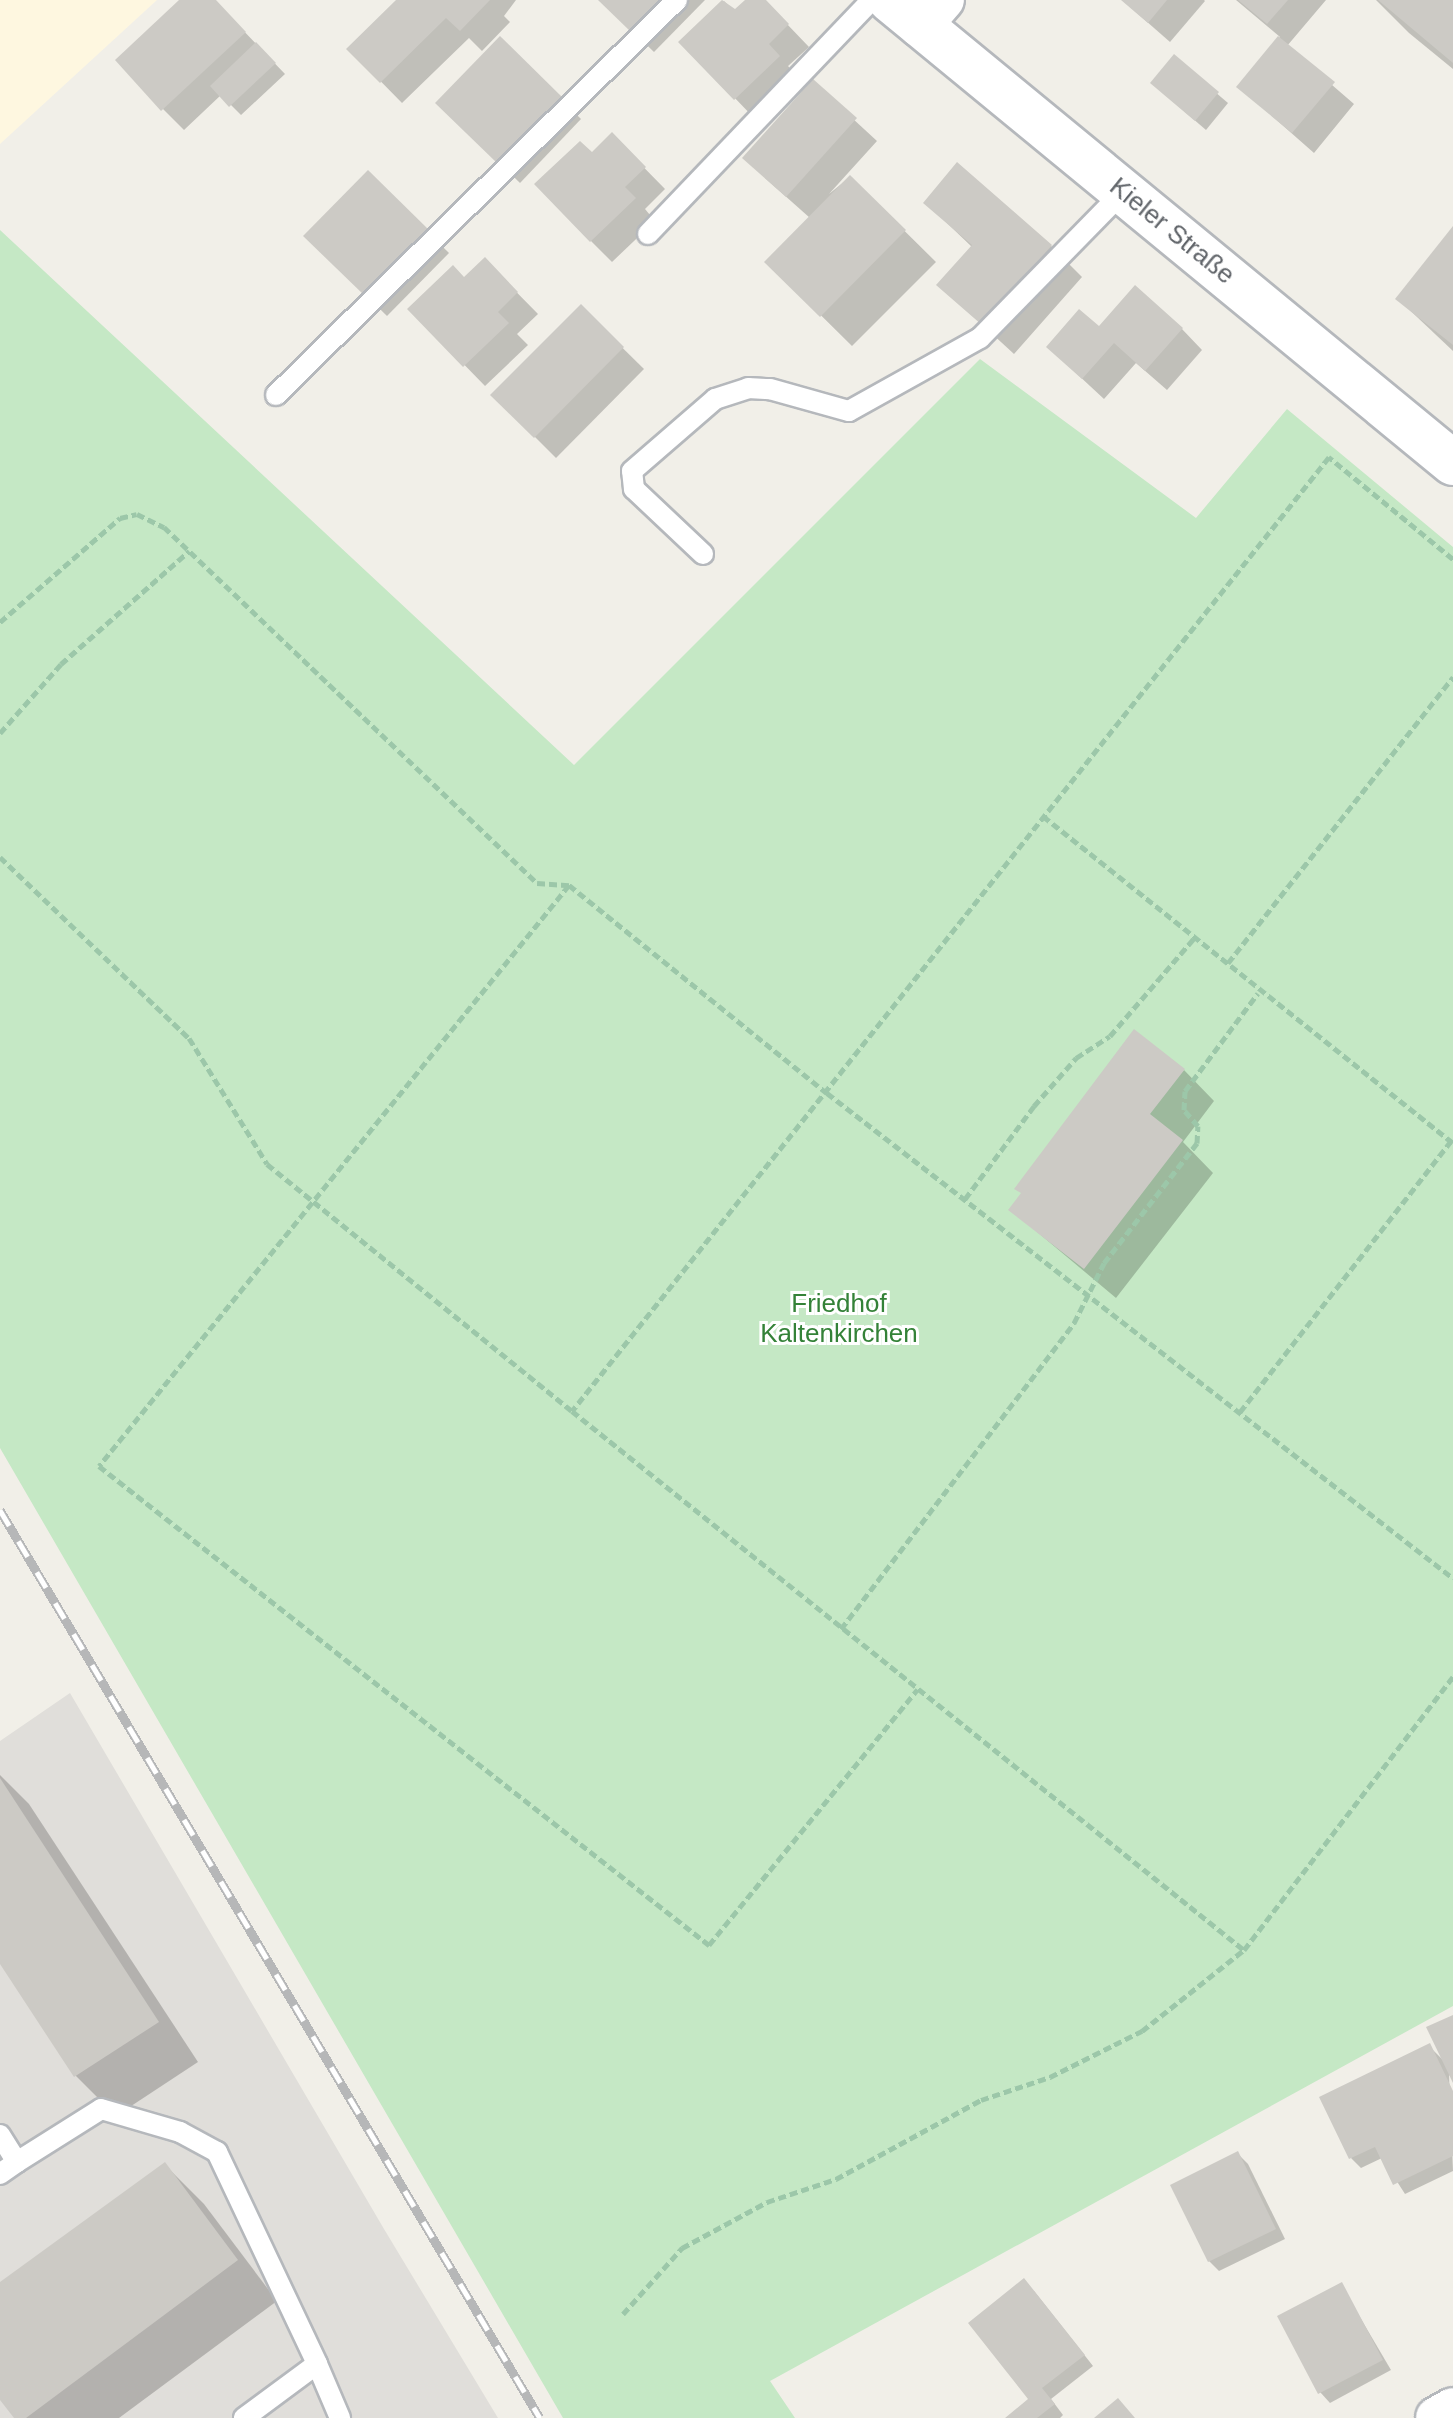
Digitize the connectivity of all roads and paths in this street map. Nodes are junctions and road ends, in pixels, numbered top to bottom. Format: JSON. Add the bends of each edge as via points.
{"nodes":[{"id":1,"x":677,"y":0,"type":"edge"},
{"id":2,"x":872,"y":0,"type":"edge"},
{"id":3,"x":918,"y":9,"type":"edge"},
{"id":4,"x":1123,"y":192,"type":"junction"},
{"id":5,"x":648,"y":234,"type":"dead end"},
{"id":6,"x":276,"y":395,"type":"dead end"},
{"id":7,"x":1453,"y":463,"type":"edge"},
{"id":8,"x":189,"y":551,"type":"junction"},
{"id":9,"x":703,"y":554,"type":"dead end"},
{"id":10,"x":1453,"y":559,"type":"edge"},
{"id":11,"x":0,"y":622,"type":"edge"},
{"id":12,"x":1453,"y":677,"type":"edge"},
{"id":13,"x":0,"y":733,"type":"edge"},
{"id":14,"x":1043,"y":816,"type":"junction"},
{"id":15,"x":0,"y":857,"type":"edge"},
{"id":16,"x":569,"y":885,"type":"junction"},
{"id":17,"x":1196,"y":936,"type":"junction"},
{"id":18,"x":1228,"y":963,"type":"junction"},
{"id":19,"x":1258,"y":993,"type":"junction"},
{"id":20,"x":827,"y":1093,"type":"junction"},
{"id":21,"x":1452,"y":1141,"type":"edge"},
{"id":22,"x":965,"y":1199,"type":"junction"},
{"id":23,"x":311,"y":1200,"type":"junction"},
{"id":24,"x":1087,"y":1293,"type":"junction"},
{"id":25,"x":572,"y":1411,"type":"junction"},
{"id":26,"x":1240,"y":1412,"type":"junction"},
{"id":27,"x":1453,"y":1578,"type":"edge"},
{"id":28,"x":841,"y":1629,"type":"junction"},
{"id":29,"x":1453,"y":1677,"type":"edge"},
{"id":30,"x":918,"y":1689,"type":"junction"},
{"id":31,"x":1244,"y":1950,"type":"junction"},
{"id":32,"x":0,"y":2135,"type":"edge"},
{"id":33,"x":8,"y":2168,"type":"edge"},
{"id":34,"x":623,"y":2314,"type":"dead end"},
{"id":35,"x":317,"y":2364,"type":"junction"},
{"id":36,"x":1453,"y":2409,"type":"edge"},
{"id":37,"x":244,"y":2418,"type":"edge"},
{"id":38,"x":340,"y":2418,"type":"edge"},
{"id":39,"x":1437,"y":2418,"type":"edge"}],
"edges":[{"from":1,"to":6,"type":"lane"},
{"from":2,"to":5,"type":"lane"},
{"from":3,"to":4,"type":"main road","name":"Kieler Straße"},
{"from":4,"to":7,"type":"main road","name":"Kieler Straße"},
{"from":4,"to":9,"type":"lane","via":[[980,338],[849,411],[770,389],[748,388],[715,399],[632,471],[634,489]]},
{"from":8,"to":11,"type":"path","via":[[164,527],[137,514],[120,518]]},
{"from":8,"to":13,"type":"path","via":[[61,664]]},
{"from":8,"to":16,"type":"path","via":[[523,871],[537,883]]},
{"from":10,"to":14,"type":"path","via":[[1329,457]]},
{"from":12,"to":18,"type":"path"},
{"from":14,"to":17,"type":"path"},
{"from":14,"to":20,"type":"path"},
{"from":15,"to":23,"type":"path","via":[[189,1038],[267,1164]]},
{"from":16,"to":20,"type":"path"},
{"from":16,"to":23,"type":"path"},
{"from":17,"to":18,"type":"path"},
{"from":17,"to":22,"type":"path","via":[[1110,1036],[1076,1058]]},
{"from":18,"to":19,"type":"path"},
{"from":19,"to":21,"type":"path"},
{"from":19,"to":24,"type":"path","via":[[1185,1091],[1184,1110],[1198,1126],[1197,1143],[1104,1263]]},
{"from":20,"to":22,"type":"path"},
{"from":20,"to":25,"type":"path"},
{"from":21,"to":26,"type":"path"},
{"from":22,"to":24,"type":"path"},
{"from":23,"to":25,"type":"path"},
{"from":23,"to":30,"type":"path","via":[[99,1466],[709,1945]]},
{"from":24,"to":26,"type":"path"},
{"from":24,"to":28,"type":"path","via":[[1074,1323]]},
{"from":25,"to":28,"type":"path"},
{"from":26,"to":27,"type":"path"},
{"from":28,"to":30,"type":"path"},
{"from":29,"to":31,"type":"path"},
{"from":30,"to":31,"type":"path"},
{"from":31,"to":34,"type":"path","via":[[1142,2031],[1050,2077],[981,2100],[836,2179],[767,2202],[682,2248]]},
{"from":32,"to":33,"type":"lane"},
{"from":33,"to":35,"type":"lane","via":[[101,2109],[180,2132],[217,2152]]},
{"from":35,"to":37,"type":"lane"},
{"from":35,"to":38,"type":"lane"},
{"from":36,"to":39,"type":"street"}]}
